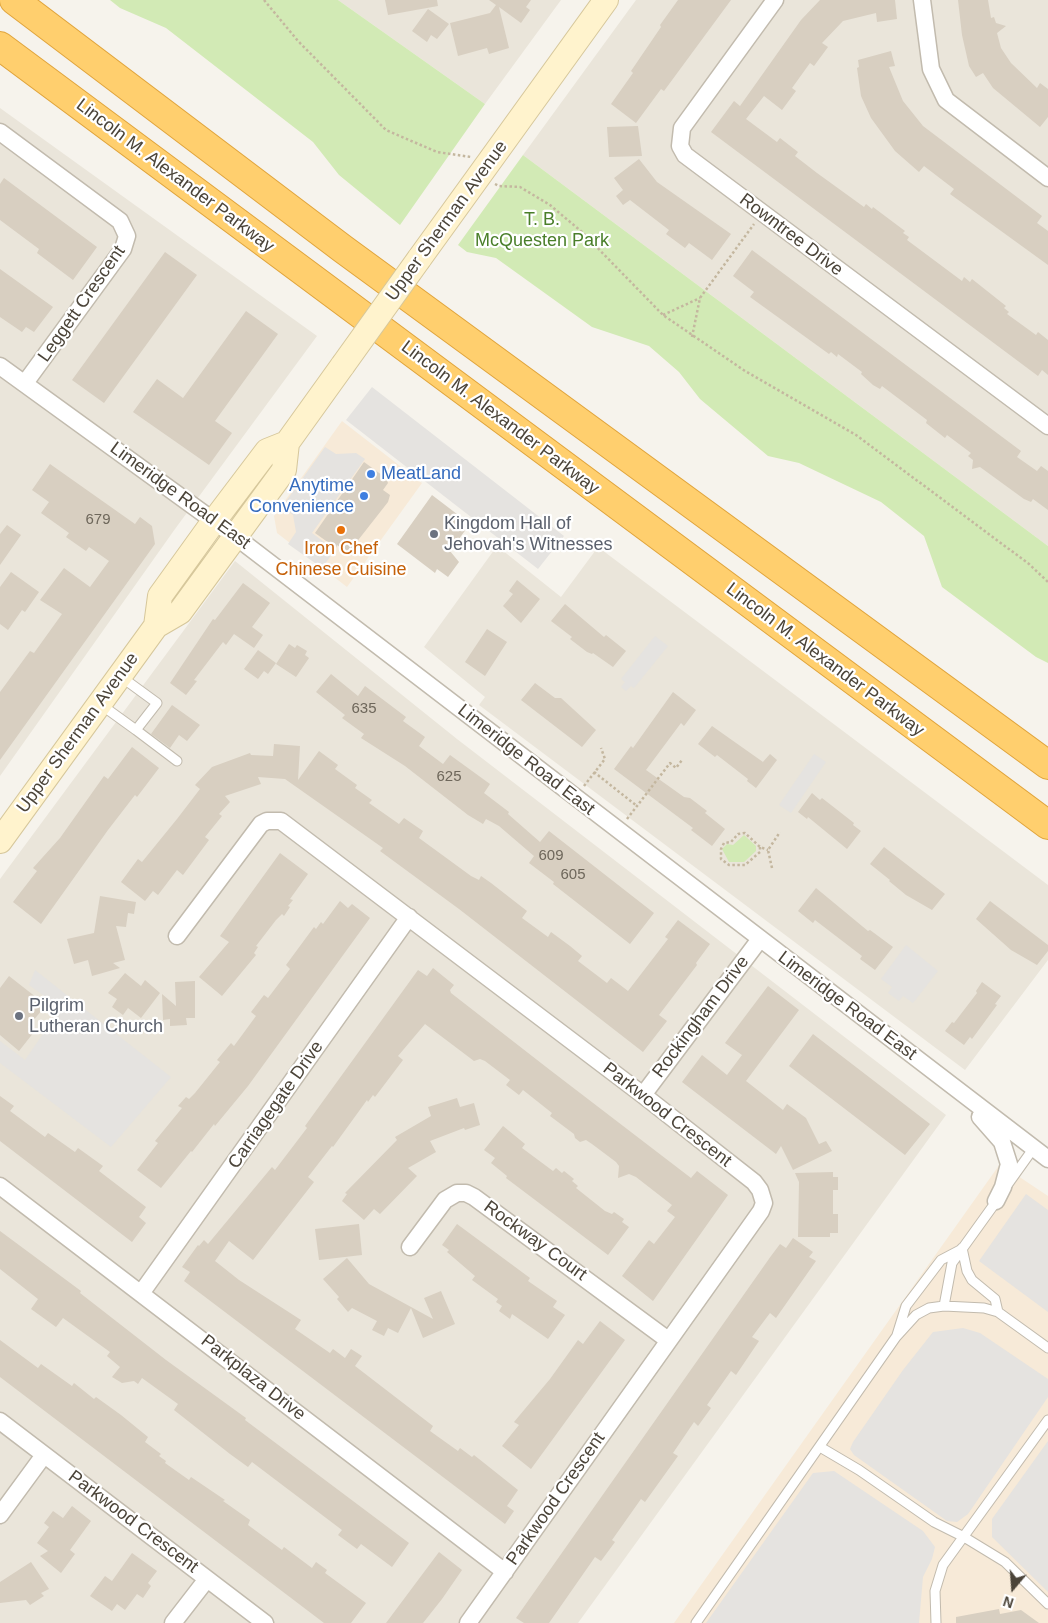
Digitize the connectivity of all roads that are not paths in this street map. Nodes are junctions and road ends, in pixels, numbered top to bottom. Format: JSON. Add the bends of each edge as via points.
{"nodes":[{"id":1,"x":14,"y":0,"type":"edge"},
{"id":2,"x":606,"y":0,"type":"edge"},
{"id":3,"x":775,"y":0,"type":"edge"},
{"id":4,"x":922,"y":0,"type":"edge"},
{"id":5,"x":0,"y":46,"type":"edge"},
{"id":6,"x":0,"y":132,"type":"edge"},
{"id":7,"x":1048,"y":178,"type":"edge"},
{"id":8,"x":0,"y":366,"type":"edge"},
{"id":9,"x":25,"y":383,"type":"junction"},
{"id":10,"x":1048,"y":426,"type":"edge"},
{"id":11,"x":287,"y":443,"type":"junction"},
{"id":12,"x":214,"y":521,"type":"junction"},
{"id":13,"x":236,"y":537,"type":"junction"},
{"id":14,"x":156,"y":626,"type":"junction"},
{"id":15,"x":119,"y":676,"type":"junction"},
{"id":16,"x":99,"y":704,"type":"junction"},
{"id":17,"x":136,"y":730,"type":"junction"},
{"id":18,"x":177,"y":761,"type":"dead end"},
{"id":19,"x":1048,"y":765,"type":"edge"},
{"id":20,"x":1048,"y":826,"type":"edge"},
{"id":21,"x":0,"y":841,"type":"edge"},
{"id":22,"x":409,"y":917,"type":"junction"},
{"id":23,"x":177,"y":936,"type":"dead end"},
{"id":24,"x":760,"y":940,"type":"junction"},
{"id":25,"x":957,"y":1091,"type":"junction"},
{"id":26,"x":643,"y":1095,"type":"junction"},
{"id":27,"x":1034,"y":1149,"type":"junction"},
{"id":28,"x":1048,"y":1159,"type":"edge"},
{"id":29,"x":0,"y":1186,"type":"edge"},
{"id":30,"x":996,"y":1201,"type":"junction"},
{"id":31,"x":410,"y":1248,"type":"dead end"},
{"id":32,"x":962,"y":1248,"type":"junction"},
{"id":33,"x":142,"y":1292,"type":"junction"},
{"id":34,"x":944,"y":1306,"type":"junction"},
{"id":35,"x":998,"y":1312,"type":"junction"},
{"id":36,"x":896,"y":1338,"type":"junction"},
{"id":37,"x":668,"y":1340,"type":"junction"},
{"id":38,"x":1048,"y":1348,"type":"edge"},
{"id":39,"x":1048,"y":1420,"type":"edge"},
{"id":40,"x":0,"y":1421,"type":"edge"},
{"id":41,"x":820,"y":1447,"type":"junction"},
{"id":42,"x":44,"y":1455,"type":"junction"},
{"id":43,"x":0,"y":1515,"type":"edge"},
{"id":44,"x":964,"y":1537,"type":"junction"},
{"id":45,"x":505,"y":1572,"type":"junction"},
{"id":46,"x":207,"y":1579,"type":"junction"},
{"id":47,"x":1048,"y":1604,"type":"edge"},
{"id":48,"x":173,"y":1623,"type":"edge"},
{"id":49,"x":265,"y":1623,"type":"edge"},
{"id":50,"x":468,"y":1623,"type":"edge"},
{"id":51,"x":696,"y":1623,"type":"edge"},
{"id":52,"x":936,"y":1623,"type":"edge"}],
"edges":[{"from":1,"to":19,"type":"highway","via":[[343,249]]},
{"from":2,"to":11,"type":"main road","name":"Upper Sherman Avenue","bridge":true},
{"from":3,"to":10,"type":"street","name":"Rowntree Drive","via":[[682,128],[680,146],[688,158]]},
{"from":4,"to":7,"type":"street","via":[[931,69],[946,100]]},
{"from":5,"to":20,"type":"highway","name":"Lincoln M. Alexander Parkway"},
{"from":6,"to":9,"type":"street","name":"Leggett Crescent","via":[[120,222],[127,236],[123,249]]},
{"from":8,"to":9,"type":"street","name":"Limeridge Road East"},
{"from":9,"to":12,"type":"street","name":"Limeridge Road East"},
{"from":11,"to":12,"type":"main road","name":"Upper Sherman Avenue","via":[[267,451]]},
{"from":11,"to":13,"type":"main road","name":"Upper Sherman Avenue","via":[[284,470]]},
{"from":12,"to":13,"type":"street","name":"Limeridge Road East"},
{"from":12,"to":14,"type":"main road","name":"Upper Sherman Avenue","via":[[160,596]]},
{"from":13,"to":14,"type":"main road","name":"Upper Sherman Avenue","via":[[180,612]]},
{"from":13,"to":24,"type":"street","name":"Limeridge Road East"},
{"from":14,"to":15,"type":"main road","name":"Upper Sherman Avenue"},
{"from":15,"to":16,"type":"main road","name":"Upper Sherman Avenue"},
{"from":15,"to":17,"type":"lane","via":[[157,703]]},
{"from":16,"to":17,"type":"lane"},
{"from":16,"to":21,"type":"main road","name":"Upper Sherman Avenue"},
{"from":17,"to":18,"type":"lane"},
{"from":22,"to":23,"type":"street","name":"Parkwood Crescent","via":[[291,827],[272,820],[261,824]]},
{"from":22,"to":26,"type":"street","name":"Parkwood Crescent"},
{"from":22,"to":33,"type":"street","name":"Carriagegate Drive"},
{"from":24,"to":25,"type":"street","name":"Limeridge Road East"},
{"from":24,"to":26,"type":"street","name":"Rockingham Drive"},
{"from":25,"to":27,"type":"street","name":"Limeridge Road East"},
{"from":25,"to":30,"type":"street","via":[[1002,1142],[1007,1155],[1007,1174]]},
{"from":26,"to":37,"type":"street","name":"Parkwood Crescent","via":[[754,1182],[764,1203]]},
{"from":27,"to":28,"type":"street","name":"Limeridge Road East"},
{"from":27,"to":30,"type":"lane"},
{"from":29,"to":33,"type":"street","name":"Parkplaza Drive"},
{"from":30,"to":32,"type":"lane"},
{"from":31,"to":37,"type":"street","name":"Rockway Court","via":[[445,1200],[457,1193],[466,1193]]},
{"from":32,"to":34,"type":"lane","via":[[952,1263]]},
{"from":32,"to":35,"type":"lane","via":[[966,1271],[995,1300]]},
{"from":32,"to":36,"type":"lane","via":[[941,1260],[906,1306]]},
{"from":33,"to":45,"type":"street","name":"Parkplaza Drive"},
{"from":34,"to":35,"type":"lane","via":[[969,1306]]},
{"from":34,"to":36,"type":"lane","via":[[929,1308],[916,1315]]},
{"from":35,"to":38,"type":"lane"},
{"from":36,"to":41,"type":"lane"},
{"from":37,"to":45,"type":"street","name":"Parkwood Crescent"},
{"from":39,"to":44,"type":"lane"},
{"from":40,"to":42,"type":"street","name":"Parkwood Crescent"},
{"from":41,"to":44,"type":"lane","via":[[934,1522]]},
{"from":41,"to":51,"type":"lane"},
{"from":42,"to":43,"type":"street"},
{"from":42,"to":46,"type":"street","name":"Parkwood Crescent"},
{"from":44,"to":47,"type":"lane","via":[[1005,1562]]},
{"from":44,"to":52,"type":"lane","via":[[936,1579]]},
{"from":45,"to":50,"type":"street","name":"Parkwood Crescent"},
{"from":46,"to":48,"type":"street"},
{"from":46,"to":49,"type":"street","name":"Parkwood Crescent"}]}
